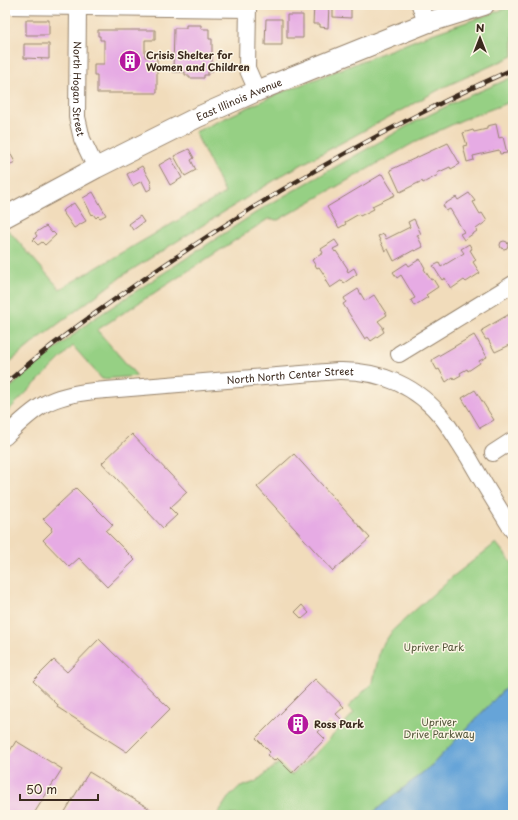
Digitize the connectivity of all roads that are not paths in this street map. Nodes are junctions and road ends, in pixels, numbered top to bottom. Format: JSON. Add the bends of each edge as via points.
{"nodes":[{"id":1,"x":484,"y":5,"type":"edge"},
{"id":2,"x":5,"y":6,"type":"edge"},
{"id":3,"x":78,"y":6,"type":"edge"},
{"id":4,"x":248,"y":7,"type":"edge"},
{"id":5,"x":423,"y":14,"type":"edge"},
{"id":6,"x":257,"y":91,"type":"junction"},
{"id":7,"x":96,"y":168,"type":"junction"},
{"id":8,"x":5,"y":218,"type":"edge"},
{"id":9,"x":513,"y":284,"type":"edge"},
{"id":10,"x":399,"y":354,"type":"dead end"},
{"id":11,"x":5,"y":437,"type":"edge"},
{"id":12,"x":513,"y":440,"type":"edge"},
{"id":13,"x":493,"y":452,"type":"dead end"},
{"id":14,"x":513,"y":531,"type":"edge"}],
"edges":[{"from":1,"to":5,"type":"main road","name":"East Illinois Avenue"},
{"from":2,"to":3,"type":"street"},
{"from":3,"to":4,"type":"street"},
{"from":3,"to":7,"type":"street","name":"North Hogan Street","via":[[77,117],[82,139]]},
{"from":4,"to":6,"type":"street","via":[[247,68]]},
{"from":5,"to":6,"type":"main road","name":"East Illinois Avenue"},
{"from":6,"to":7,"type":"main road","name":"East Illinois Avenue","via":[[198,117]]},
{"from":7,"to":8,"type":"main road","name":"East Illinois Avenue"},
{"from":9,"to":10,"type":"street"},
{"from":11,"to":14,"type":"street","name":"North North Center Street","via":[[36,408],[71,394],[338,370],[368,373],[405,385],[433,407],[447,424]]},
{"from":12,"to":13,"type":"street"}]}
